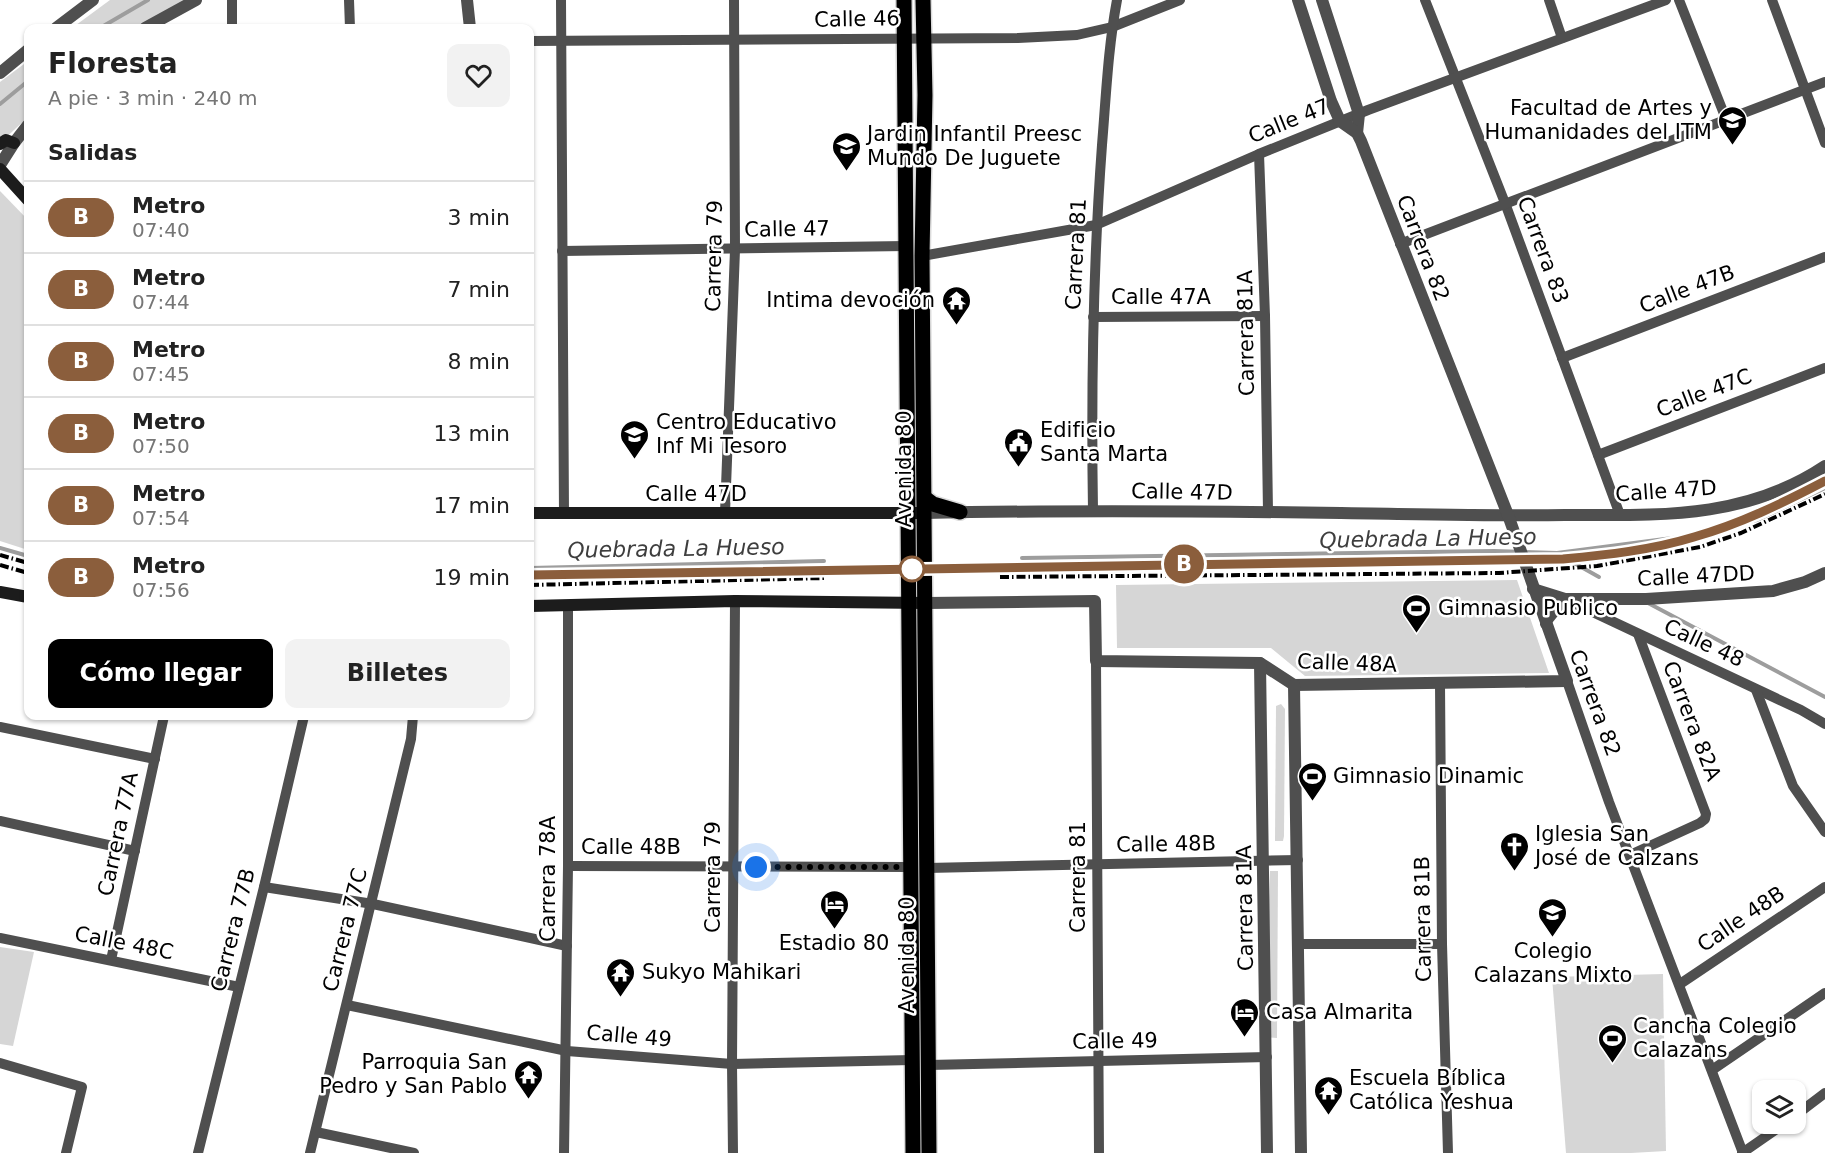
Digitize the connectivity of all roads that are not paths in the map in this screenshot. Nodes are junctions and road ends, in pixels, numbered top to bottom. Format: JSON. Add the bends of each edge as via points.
{"nodes":[{"id":1,"x":93,"y":0,"type":"edge"},
{"id":2,"x":196,"y":0,"type":"edge"},
{"id":3,"x":232,"y":0,"type":"edge"},
{"id":4,"x":349,"y":0,"type":"edge"},
{"id":5,"x":467,"y":0,"type":"edge"},
{"id":6,"x":561,"y":0,"type":"edge"},
{"id":7,"x":734,"y":0,"type":"edge"},
{"id":8,"x":904,"y":0,"type":"edge"},
{"id":9,"x":923,"y":0,"type":"edge"},
{"id":10,"x":1117,"y":0,"type":"edge"},
{"id":11,"x":1180,"y":0,"type":"edge"},
{"id":12,"x":1298,"y":0,"type":"edge"},
{"id":13,"x":1322,"y":0,"type":"edge"},
{"id":14,"x":1425,"y":0,"type":"edge"},
{"id":15,"x":1549,"y":0,"type":"edge"},
{"id":16,"x":1665,"y":0,"type":"edge"},
{"id":17,"x":1679,"y":0,"type":"edge"},
{"id":18,"x":1772,"y":0,"type":"edge"},
{"id":19,"x":61,"y":24,"type":"edge"},
{"id":20,"x":152,"y":24,"type":"edge"},
{"id":21,"x":232,"y":24,"type":"edge"},
{"id":22,"x":350,"y":24,"type":"edge"},
{"id":23,"x":470,"y":24,"type":"edge"},
{"id":24,"x":1112,"y":27,"type":"junction"},
{"id":25,"x":904,"y":38,"type":"junction"},
{"id":26,"x":924,"y":38,"type":"junction"},
{"id":27,"x":1562,"y":38,"type":"junction"},
{"id":28,"x":735,"y":40,"type":"junction"},
{"id":29,"x":534,"y":41,"type":"edge"},
{"id":30,"x":561,"y":41,"type":"junction"},
{"id":31,"x":24,"y":53,"type":"edge"},
{"id":32,"x":0,"y":73,"type":"edge"},
{"id":33,"x":1456,"y":78,"type":"junction"},
{"id":34,"x":1825,"y":82,"type":"edge"},
{"id":35,"x":1806,"y":89,"type":"junction"},
{"id":36,"x":1359,"y":114,"type":"junction"},
{"id":37,"x":1725,"y":119,"type":"junction"},
{"id":38,"x":1340,"y":121,"type":"junction"},
{"id":39,"x":24,"y":130,"type":"edge"},
{"id":40,"x":1357,"y":133,"type":"junction"},
{"id":41,"x":14,"y":143,"type":"junction"},
{"id":42,"x":1825,"y":143,"type":"edge"},
{"id":43,"x":0,"y":144,"type":"edge"},
{"id":44,"x":1259,"y":154,"type":"junction"},
{"id":45,"x":0,"y":167,"type":"edge"},
{"id":46,"x":24,"y":195,"type":"edge"},
{"id":47,"x":1505,"y":203,"type":"junction"},
{"id":48,"x":1096,"y":225,"type":"junction"},
{"id":49,"x":1400,"y":244,"type":"junction"},
{"id":50,"x":906,"y":246,"type":"junction"},
{"id":51,"x":735,"y":250,"type":"junction"},
{"id":52,"x":562,"y":251,"type":"junction"},
{"id":53,"x":922,"y":255,"type":"junction"},
{"id":54,"x":1825,"y":258,"type":"edge"},
{"id":55,"x":1265,"y":316,"type":"junction"},
{"id":56,"x":1093,"y":317,"type":"junction"},
{"id":57,"x":1562,"y":358,"type":"junction"},
{"id":58,"x":1825,"y":368,"type":"edge"},
{"id":59,"x":1598,"y":455,"type":"junction"},
{"id":60,"x":1825,"y":466,"type":"edge"},
{"id":61,"x":925,"y":505,"type":"junction"},
{"id":62,"x":1093,"y":510,"type":"junction"},
{"id":63,"x":960,"y":512,"type":"joint"},
{"id":64,"x":1268,"y":512,"type":"junction"},
{"id":65,"x":534,"y":513,"type":"edge"},
{"id":66,"x":725,"y":513,"type":"junction"},
{"id":67,"x":908,"y":513,"type":"junction"},
{"id":68,"x":564,"y":514,"type":"junction"},
{"id":69,"x":1620,"y":515,"type":"junction"},
{"id":70,"x":1508,"y":516,"type":"junction"},
{"id":71,"x":1825,"y":573,"type":"edge"},
{"id":72,"x":1533,"y":589,"type":"junction"},
{"id":73,"x":0,"y":592,"type":"edge"},
{"id":74,"x":24,"y":596,"type":"edge"},
{"id":75,"x":1565,"y":599,"type":"junction"},
{"id":76,"x":735,"y":602,"type":"junction"},
{"id":77,"x":908,"y":603,"type":"junction"},
{"id":78,"x":926,"y":603,"type":"junction"},
{"id":79,"x":568,"y":605,"type":"junction"},
{"id":80,"x":534,"y":606,"type":"edge"},
{"id":81,"x":1545,"y":624,"type":"junction"},
{"id":82,"x":1638,"y":634,"type":"junction"},
{"id":83,"x":1096,"y":661,"type":"junction"},
{"id":84,"x":1260,"y":663,"type":"junction"},
{"id":85,"x":1567,"y":681,"type":"junction"},
{"id":86,"x":1440,"y":684,"type":"junction"},
{"id":87,"x":1294,"y":685,"type":"junction"},
{"id":88,"x":1756,"y":690,"type":"junction"},
{"id":89,"x":163,"y":720,"type":"edge"},
{"id":90,"x":303,"y":720,"type":"edge"},
{"id":91,"x":413,"y":720,"type":"edge"},
{"id":92,"x":1825,"y":724,"type":"edge"},
{"id":93,"x":0,"y":727,"type":"edge"},
{"id":94,"x":155,"y":759,"type":"junction"},
{"id":95,"x":0,"y":821,"type":"edge"},
{"id":96,"x":1825,"y":832,"type":"edge"},
{"id":97,"x":135,"y":851,"type":"junction"},
{"id":98,"x":1630,"y":855,"type":"junction"},
{"id":99,"x":1298,"y":860,"type":"junction"},
{"id":100,"x":1264,"y":861,"type":"junction"},
{"id":101,"x":1097,"y":865,"type":"junction"},
{"id":102,"x":568,"y":867,"type":"junction"},
{"id":103,"x":733,"y":867,"type":"junction"},
{"id":104,"x":910,"y":867,"type":"junction"},
{"id":105,"x":927,"y":868,"type":"junction"},
{"id":106,"x":264,"y":887,"type":"junction"},
{"id":107,"x":1825,"y":887,"type":"edge"},
{"id":108,"x":373,"y":903,"type":"junction"},
{"id":109,"x":0,"y":938,"type":"edge"},
{"id":110,"x":1298,"y":944,"type":"junction"},
{"id":111,"x":1442,"y":944,"type":"junction"},
{"id":112,"x":567,"y":946,"type":"junction"},
{"id":113,"x":111,"y":960,"type":"junction"},
{"id":114,"x":1680,"y":984,"type":"junction"},
{"id":115,"x":239,"y":987,"type":"junction"},
{"id":116,"x":1825,"y":993,"type":"edge"},
{"id":117,"x":347,"y":1005,"type":"junction"},
{"id":118,"x":567,"y":1051,"type":"junction"},
{"id":119,"x":1267,"y":1057,"type":"junction"},
{"id":120,"x":912,"y":1060,"type":"junction"},
{"id":121,"x":1099,"y":1061,"type":"junction"},
{"id":122,"x":0,"y":1062,"type":"edge"},
{"id":123,"x":732,"y":1064,"type":"junction"},
{"id":124,"x":929,"y":1065,"type":"junction"},
{"id":125,"x":1712,"y":1070,"type":"junction"},
{"id":126,"x":1825,"y":1094,"type":"edge"},
{"id":127,"x":1806,"y":1108,"type":"edge"},
{"id":128,"x":316,"y":1132,"type":"junction"},
{"id":129,"x":1770,"y":1134,"type":"edge"},
{"id":130,"x":66,"y":1153,"type":"edge"},
{"id":131,"x":198,"y":1153,"type":"edge"},
{"id":132,"x":310,"y":1153,"type":"edge"},
{"id":133,"x":414,"y":1153,"type":"edge"},
{"id":134,"x":564,"y":1153,"type":"edge"},
{"id":135,"x":733,"y":1153,"type":"edge"},
{"id":136,"x":913,"y":1153,"type":"edge"},
{"id":137,"x":929,"y":1153,"type":"edge"},
{"id":138,"x":1099,"y":1153,"type":"edge"},
{"id":139,"x":1268,"y":1153,"type":"edge"},
{"id":140,"x":1301,"y":1153,"type":"edge"},
{"id":141,"x":1448,"y":1153,"type":"edge"},
{"id":142,"x":1743,"y":1153,"type":"edge"}],
"edges":[{"from":1,"to":19,"type":"street"},
{"from":2,"to":20,"type":"street"},
{"from":3,"to":21,"type":"street"},
{"from":4,"to":22,"type":"street"},
{"from":5,"to":23,"type":"street"},
{"from":6,"to":30,"type":"street"},
{"from":7,"to":28,"type":"street","name":"Carrera 79"},
{"from":8,"to":25,"type":"main road","name":"Avenida 80"},
{"from":9,"to":26,"type":"main road","name":"Avenida 80"},
{"from":10,"to":24,"type":"street","name":"Carrera 81"},
{"from":11,"to":24,"type":"street","name":"Calle 46"},
{"from":12,"to":38,"type":"street"},
{"from":13,"to":36,"type":"street","name":"Carrera 82"},
{"from":14,"to":33,"type":"street","name":"Carrera 83"},
{"from":15,"to":27,"type":"street"},
{"from":16,"to":27,"type":"street","name":"Calle 47"},
{"from":17,"to":37,"type":"street"},
{"from":18,"to":35,"type":"street"},
{"from":24,"to":26,"type":"street","name":"Calle 46","via":[[1077,35],[1027,38]]},
{"from":24,"to":48,"type":"street","name":"Carrera 81"},
{"from":25,"to":26,"type":"street","name":"Calle 46"},
{"from":25,"to":28,"type":"street","name":"Calle 46"},
{"from":25,"to":50,"type":"main road","name":"Avenida 80"},
{"from":26,"to":53,"type":"main road","name":"Avenida 80"},
{"from":27,"to":33,"type":"street","name":"Calle 47"},
{"from":28,"to":30,"type":"street","name":"Calle 46"},
{"from":28,"to":51,"type":"street","name":"Carrera 79"},
{"from":29,"to":30,"type":"street","name":"Calle 46"},
{"from":30,"to":52,"type":"street"},
{"from":31,"to":32,"type":"street"},
{"from":33,"to":36,"type":"street","name":"Calle 47"},
{"from":33,"to":47,"type":"street","name":"Carrera 83"},
{"from":34,"to":35,"type":"street"},
{"from":35,"to":37,"type":"street"},
{"from":35,"to":42,"type":"street"},
{"from":36,"to":38,"type":"street","name":"Calle 47"},
{"from":36,"to":40,"type":"street","name":"Carrera 82"},
{"from":37,"to":47,"type":"street"},
{"from":38,"to":40,"type":"street"},
{"from":38,"to":44,"type":"street","name":"Calle 47"},
{"from":39,"to":41,"type":"street"},
{"from":40,"to":49,"type":"street","name":"Carrera 82"},
{"from":41,"to":43,"type":"main road","via":[[6,140]]},
{"from":41,"to":45,"type":"street"},
{"from":44,"to":48,"type":"street","name":"Calle 47"},
{"from":44,"to":55,"type":"street","name":"Carrera 81A"},
{"from":45,"to":46,"type":"main road"},
{"from":47,"to":49,"type":"street"},
{"from":47,"to":57,"type":"street","name":"Carrera 83"},
{"from":48,"to":53,"type":"street","name":"Calle 47"},
{"from":48,"to":56,"type":"street","name":"Carrera 81"},
{"from":49,"to":70,"type":"street","name":"Carrera 82"},
{"from":50,"to":51,"type":"street","name":"Calle 47"},
{"from":50,"to":67,"type":"main road","name":"Avenida 80"},
{"from":51,"to":52,"type":"street","name":"Calle 47"},
{"from":51,"to":66,"type":"street","name":"Carrera 79"},
{"from":52,"to":68,"type":"street"},
{"from":53,"to":61,"type":"main road","name":"Avenida 80"},
{"from":54,"to":57,"type":"street","name":"Calle 47B"},
{"from":55,"to":56,"type":"street","name":"Calle 47A"},
{"from":55,"to":64,"type":"street","name":"Carrera 81A"},
{"from":56,"to":62,"type":"street","name":"Carrera 81"},
{"from":57,"to":59,"type":"street","name":"Carrera 83"},
{"from":58,"to":59,"type":"street","name":"Calle 47C"},
{"from":59,"to":69,"type":"street","name":"Carrera 83"},
{"from":60,"to":69,"type":"street","name":"Calle 47D","via":[[1788,488],[1744,504],[1683,514]]},
{"from":61,"to":63,"type":"main road"},
{"from":61,"to":67,"type":"main road","name":"Calle 47D"},
{"from":61,"to":78,"type":"main road","name":"Avenida 80"},
{"from":62,"to":63,"type":"street","name":"Calle 47D"},
{"from":62,"to":64,"type":"street","name":"Calle 47D"},
{"from":64,"to":70,"type":"street","name":"Calle 47D"},
{"from":65,"to":68,"type":"main road","name":"Calle 47D"},
{"from":66,"to":67,"type":"main road","name":"Calle 47D"},
{"from":66,"to":68,"type":"main road","name":"Calle 47D"},
{"from":67,"to":77,"type":"main road","name":"Avenida 80"},
{"from":69,"to":70,"type":"street","name":"Calle 47D"},
{"from":70,"to":72,"type":"street","name":"Carrera 82"},
{"from":71,"to":75,"type":"street","name":"Calle 47DD","via":[[1773,591],[1646,599]]},
{"from":72,"to":75,"type":"street","name":"Calle 47DD"},
{"from":72,"to":81,"type":"street","name":"Carrera 82"},
{"from":73,"to":74,"type":"main road"},
{"from":75,"to":81,"type":"street"},
{"from":75,"to":82,"type":"street","name":"Calle 48"},
{"from":76,"to":77,"type":"main road"},
{"from":76,"to":79,"type":"main road"},
{"from":76,"to":103,"type":"street","name":"Carrera 79"},
{"from":77,"to":78,"type":"main road"},
{"from":77,"to":104,"type":"main road","name":"Avenida 80"},
{"from":78,"to":83,"type":"street","name":"Carrera 81","via":[[1095,602]]},
{"from":78,"to":105,"type":"main road","name":"Avenida 80"},
{"from":79,"to":80,"type":"main road"},
{"from":79,"to":102,"type":"street","name":"Carrera 78A"},
{"from":81,"to":85,"type":"street","name":"Carrera 82"},
{"from":82,"to":88,"type":"street","name":"Calle 48"},
{"from":82,"to":98,"type":"street","name":"Carrera 82A","via":[[1706,817]]},
{"from":83,"to":84,"type":"street"},
{"from":83,"to":101,"type":"street","name":"Carrera 81"},
{"from":84,"to":87,"type":"street","name":"Calle 48A"},
{"from":84,"to":100,"type":"street","name":"Carrera 81A"},
{"from":85,"to":86,"type":"street","name":"Calle 48A"},
{"from":85,"to":98,"type":"street","name":"Carrera 82"},
{"from":86,"to":87,"type":"street","name":"Calle 48A"},
{"from":86,"to":111,"type":"street","name":"Carrera 81B"},
{"from":87,"to":99,"type":"street"},
{"from":88,"to":92,"type":"street","name":"Calle 48"},
{"from":88,"to":96,"type":"street","via":[[1793,786]]},
{"from":89,"to":94,"type":"street","name":"Carrera 77A"},
{"from":90,"to":106,"type":"street","name":"Carrera 77B"},
{"from":91,"to":108,"type":"street","name":"Carrera 77C"},
{"from":93,"to":94,"type":"street"},
{"from":94,"to":97,"type":"street","name":"Carrera 77A"},
{"from":95,"to":97,"type":"street"},
{"from":97,"to":113,"type":"street","name":"Carrera 77A"},
{"from":98,"to":114,"type":"street","name":"Carrera 82"},
{"from":99,"to":100,"type":"street","name":"Calle 48B"},
{"from":99,"to":110,"type":"street"},
{"from":100,"to":101,"type":"street","name":"Calle 48B"},
{"from":100,"to":119,"type":"street","name":"Carrera 81A"},
{"from":101,"to":105,"type":"street","name":"Calle 48B"},
{"from":101,"to":121,"type":"street","name":"Carrera 81"},
{"from":102,"to":103,"type":"street","name":"Calle 48B"},
{"from":102,"to":112,"type":"street","name":"Carrera 78A"},
{"from":103,"to":104,"type":"street","name":"Calle 48B"},
{"from":103,"to":123,"type":"street","name":"Carrera 79"},
{"from":104,"to":120,"type":"main road","name":"Avenida 80"},
{"from":105,"to":124,"type":"main road","name":"Avenida 80"},
{"from":106,"to":108,"type":"street"},
{"from":106,"to":115,"type":"street","name":"Carrera 77B"},
{"from":107,"to":114,"type":"street","name":"Calle 48B"},
{"from":108,"to":112,"type":"street"},
{"from":108,"to":117,"type":"street","name":"Carrera 77C"},
{"from":109,"to":113,"type":"street","name":"Calle 48C"},
{"from":110,"to":111,"type":"street"},
{"from":110,"to":140,"type":"street"},
{"from":111,"to":141,"type":"street","name":"Carrera 81B"},
{"from":112,"to":118,"type":"street","name":"Carrera 78A"},
{"from":113,"to":115,"type":"street","name":"Calle 48C"},
{"from":114,"to":125,"type":"street","name":"Carrera 82"},
{"from":115,"to":131,"type":"street","name":"Carrera 77B"},
{"from":116,"to":125,"type":"street"},
{"from":117,"to":118,"type":"street","name":"Calle 49"},
{"from":117,"to":128,"type":"street","name":"Carrera 77C"},
{"from":118,"to":123,"type":"street","name":"Calle 49"},
{"from":118,"to":134,"type":"street","name":"Carrera 78A"},
{"from":119,"to":121,"type":"street","name":"Calle 49"},
{"from":119,"to":139,"type":"street","name":"Carrera 81A"},
{"from":120,"to":123,"type":"street","name":"Calle 49"},
{"from":120,"to":136,"type":"main road","name":"Avenida 80"},
{"from":121,"to":124,"type":"street","name":"Calle 49"},
{"from":121,"to":138,"type":"street","name":"Carrera 81"},
{"from":122,"to":130,"type":"street","via":[[82,1087]]},
{"from":123,"to":135,"type":"street","name":"Carrera 79"},
{"from":124,"to":137,"type":"main road","name":"Avenida 80"},
{"from":125,"to":142,"type":"street","name":"Carrera 82"},
{"from":126,"to":127,"type":"street"},
{"from":128,"to":132,"type":"street","name":"Carrera 77C"},
{"from":128,"to":133,"type":"street"},
{"from":129,"to":142,"type":"street"}]}
